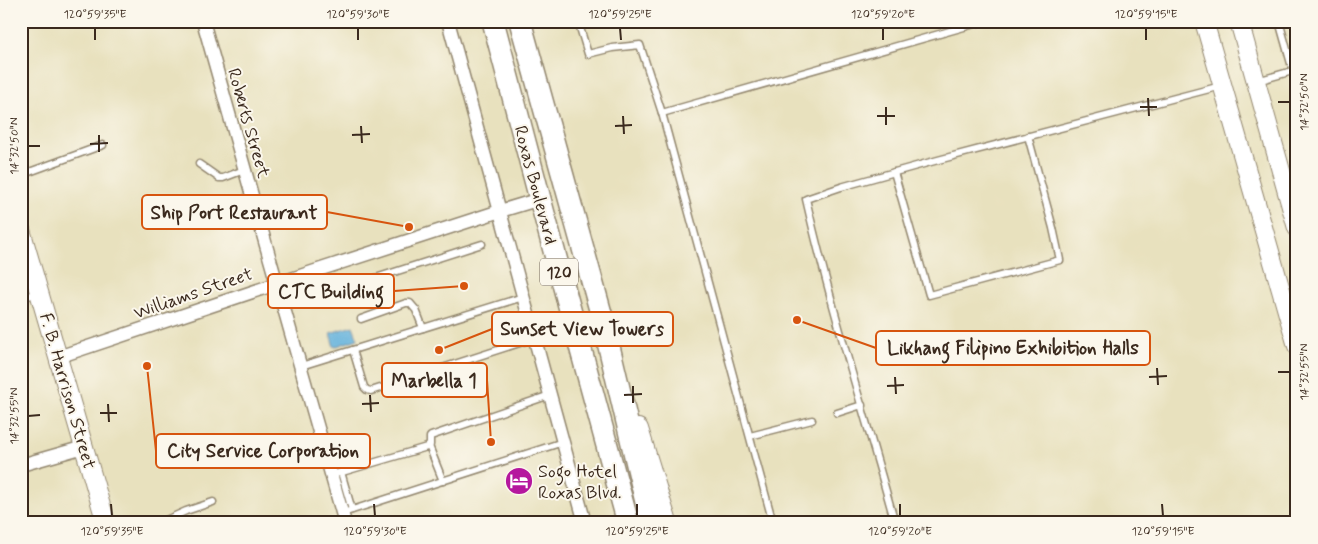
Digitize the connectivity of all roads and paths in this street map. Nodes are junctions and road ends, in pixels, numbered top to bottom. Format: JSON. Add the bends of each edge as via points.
{"nodes":[{"id":1,"x":203,"y":21,"type":"edge"},
{"id":2,"x":448,"y":21,"type":"edge"},
{"id":3,"x":493,"y":21,"type":"edge"},
{"id":4,"x":520,"y":21,"type":"edge"},
{"id":5,"x":578,"y":21,"type":"edge"},
{"id":6,"x":985,"y":21,"type":"edge"},
{"id":7,"x":1204,"y":21,"type":"edge"},
{"id":8,"x":1239,"y":21,"type":"edge"},
{"id":9,"x":1279,"y":21,"type":"edge"},
{"id":10,"x":1295,"y":70,"type":"edge"},
{"id":11,"x":1256,"y":82,"type":"junction"},
{"id":12,"x":1297,"y":85,"type":"edge"},
{"id":13,"x":1222,"y":86,"type":"junction"},
{"id":14,"x":662,"y":113,"type":"junction"},
{"id":15,"x":1028,"y":136,"type":"junction"},
{"id":16,"x":103,"y":145,"type":"dead end"},
{"id":17,"x":199,"y":164,"type":"dead end"},
{"id":18,"x":244,"y":170,"type":"junction"},
{"id":19,"x":894,"y":172,"type":"junction"},
{"id":20,"x":21,"y":175,"type":"edge"},
{"id":21,"x":540,"y":199,"type":"junction"},
{"id":22,"x":500,"y":211,"type":"junction"},
{"id":23,"x":1297,"y":228,"type":"edge"},
{"id":24,"x":22,"y":233,"type":"edge"},
{"id":25,"x":482,"y":244,"type":"dead end"},
{"id":26,"x":25,"y":255,"type":"edge"},
{"id":27,"x":278,"y":283,"type":"junction"},
{"id":28,"x":40,"y":293,"type":"junction"},
{"id":29,"x":524,"y":297,"type":"junction"},
{"id":30,"x":21,"y":298,"type":"edge"},
{"id":31,"x":285,"y":307,"type":"junction"},
{"id":32,"x":602,"y":317,"type":"junction"},
{"id":33,"x":361,"y":319,"type":"dead end"},
{"id":34,"x":423,"y":328,"type":"junction"},
{"id":35,"x":535,"y":338,"type":"junction"},
{"id":36,"x":1297,"y":346,"type":"edge"},
{"id":37,"x":353,"y":350,"type":"junction"},
{"id":38,"x":58,"y":357,"type":"junction"},
{"id":39,"x":301,"y":366,"type":"junction"},
{"id":40,"x":550,"y":396,"type":"junction"},
{"id":41,"x":862,"y":405,"type":"junction"},
{"id":42,"x":837,"y":413,"type":"dead end"},
{"id":43,"x":812,"y":420,"type":"dead end"},
{"id":44,"x":750,"y":436,"type":"junction"},
{"id":45,"x":563,"y":442,"type":"junction"},
{"id":46,"x":429,"y":446,"type":"junction"},
{"id":47,"x":84,"y":447,"type":"junction"},
{"id":48,"x":21,"y":465,"type":"edge"},
{"id":49,"x":336,"y":474,"type":"junction"},
{"id":50,"x":443,"y":481,"type":"junction"},
{"id":51,"x":213,"y":502,"type":"dead end"},
{"id":52,"x":347,"y":515,"type":"edge"},
{"id":53,"x":106,"y":523,"type":"edge"},
{"id":54,"x":159,"y":523,"type":"edge"},
{"id":55,"x":585,"y":523,"type":"edge"},
{"id":56,"x":628,"y":523,"type":"edge"},
{"id":57,"x":651,"y":523,"type":"edge"},
{"id":58,"x":667,"y":523,"type":"edge"},
{"id":59,"x":773,"y":523,"type":"edge"},
{"id":60,"x":895,"y":523,"type":"edge"}],
"edges":[{"from":1,"to":18,"type":"street","name":"Roberts Street"},
{"from":2,"to":22,"type":"street"},
{"from":3,"to":21,"type":"highway","name":"Roxas Boulevard","number":"120"},
{"from":4,"to":32,"type":"highway","name":"Roxas Boulevard","number":"120"},
{"from":5,"to":14,"type":"lane","via":[[588,54],[640,45]]},
{"from":6,"to":14,"type":"lane"},
{"from":7,"to":13,"type":"main road"},
{"from":8,"to":11,"type":"main road"},
{"from":9,"to":10,"type":"lane"},
{"from":10,"to":11,"type":"lane"},
{"from":10,"to":12,"type":"lane"},
{"from":11,"to":23,"type":"main road"},
{"from":13,"to":15,"type":"lane"},
{"from":13,"to":36,"type":"main road"},
{"from":14,"to":44,"type":"lane"},
{"from":15,"to":19,"type":"lane"},
{"from":15,"to":19,"type":"lane","via":[[1060,260],[1050,263],[930,295]]},
{"from":16,"to":20,"type":"lane"},
{"from":17,"to":18,"type":"lane","via":[[219,178]]},
{"from":18,"to":27,"type":"street","name":"Roberts Street"},
{"from":19,"to":41,"type":"lane","via":[[806,199],[836,320]]},
{"from":21,"to":22,"type":"street","name":"Williams Street"},
{"from":21,"to":56,"type":"highway","name":"Roxas Boulevard","number":"120"},
{"from":22,"to":27,"type":"street","name":"Williams Street"},
{"from":22,"to":29,"type":"street"},
{"from":24,"to":26,"type":"main road","name":"F. B. Harrison Street"},
{"from":25,"to":31,"type":"lane"},
{"from":26,"to":28,"type":"main road","name":"F. B. Harrison Street"},
{"from":27,"to":31,"type":"street","name":"Roberts Street"},
{"from":27,"to":38,"type":"street","name":"Williams Street"},
{"from":28,"to":30,"type":"lane"},
{"from":28,"to":38,"type":"main road","name":"F. B. Harrison Street"},
{"from":29,"to":34,"type":"lane"},
{"from":29,"to":35,"type":"street"},
{"from":31,"to":39,"type":"street","name":"Roberts Street"},
{"from":32,"to":57,"type":"highway","name":"Roxas Boulevard","number":"120"},
{"from":32,"to":58,"type":"main road","name":"Roxas Boulevard"},
{"from":33,"to":34,"type":"lane","via":[[410,303]]},
{"from":34,"to":37,"type":"lane"},
{"from":35,"to":37,"type":"lane","via":[[371,391],[364,387]]},
{"from":35,"to":40,"type":"street"},
{"from":37,"to":39,"type":"lane"},
{"from":38,"to":47,"type":"main road","name":"F. B. Harrison Street"},
{"from":39,"to":49,"type":"street","name":"Roberts Street"},
{"from":40,"to":45,"type":"street"},
{"from":40,"to":46,"type":"lane","via":[[432,436]]},
{"from":41,"to":42,"type":"lane"},
{"from":41,"to":60,"type":"lane"},
{"from":43,"to":44,"type":"lane"},
{"from":44,"to":59,"type":"lane"},
{"from":45,"to":50,"type":"lane"},
{"from":45,"to":55,"type":"street"},
{"from":46,"to":49,"type":"lane"},
{"from":46,"to":50,"type":"lane"},
{"from":47,"to":48,"type":"street"},
{"from":47,"to":53,"type":"main road","name":"F. B. Harrison Street"},
{"from":49,"to":52,"type":"street","name":"Roberts Street"},
{"from":50,"to":52,"type":"lane"},
{"from":51,"to":54,"type":"lane"}]}
